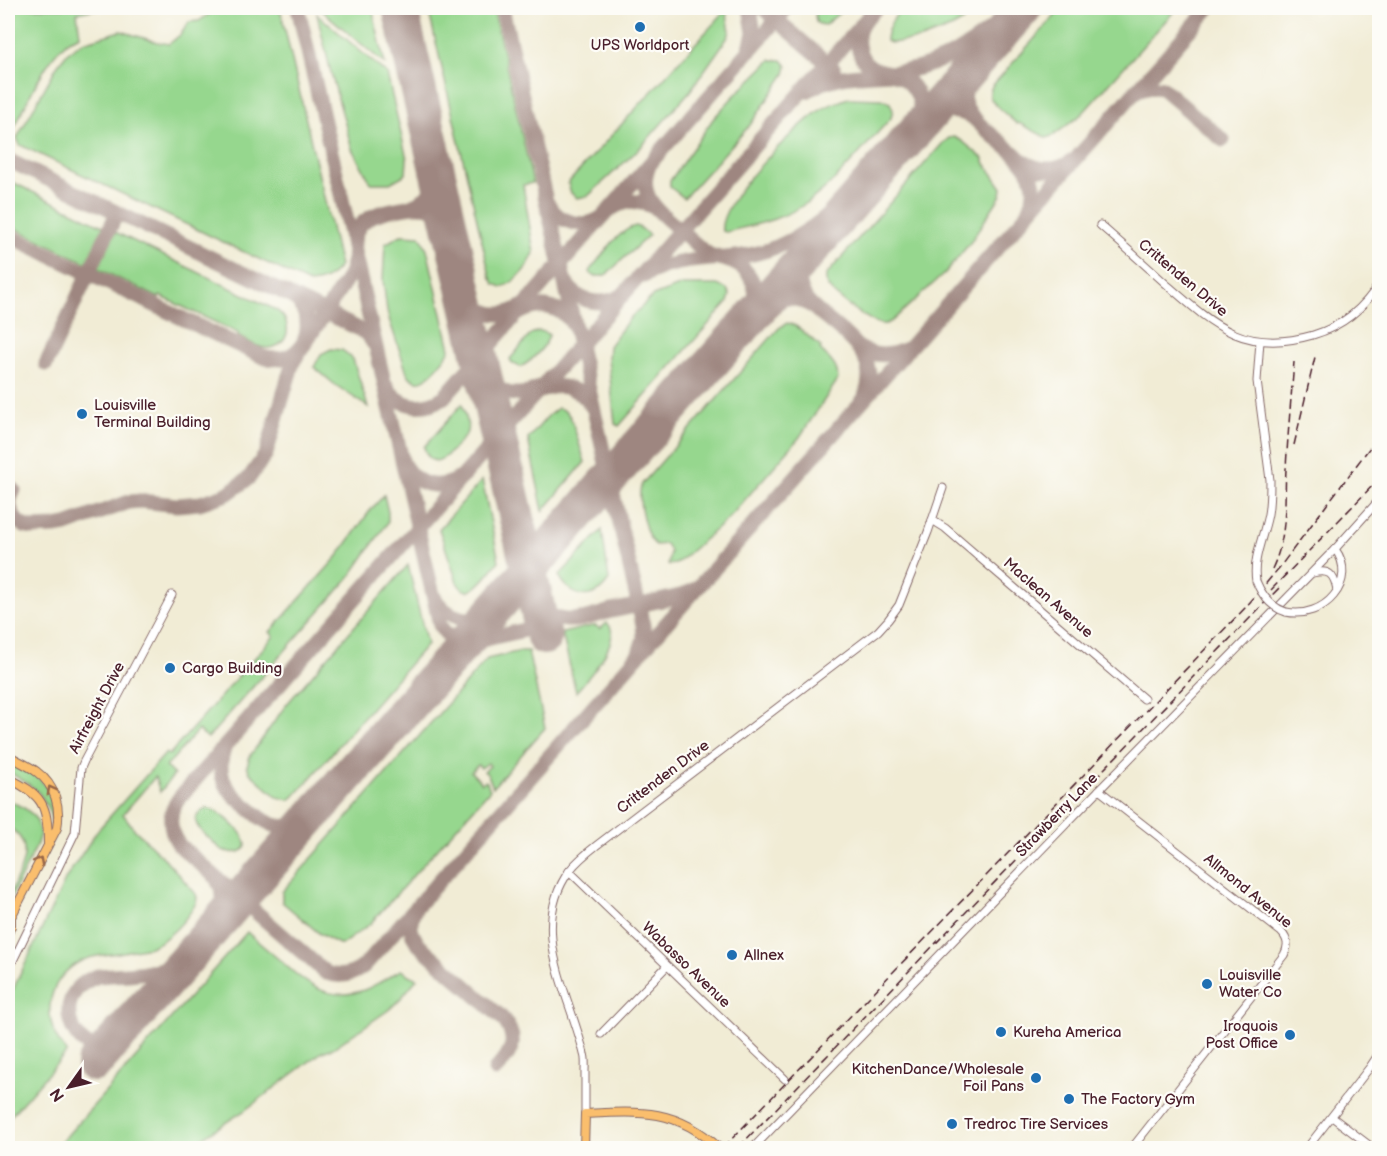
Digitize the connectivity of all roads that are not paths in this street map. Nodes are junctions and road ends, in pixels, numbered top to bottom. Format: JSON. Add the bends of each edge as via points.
{"nodes":[{"id":1,"x":1100,"y":225,"type":"dead end"},
{"id":2,"x":1380,"y":282,"type":"edge"},
{"id":3,"x":1260,"y":340,"type":"junction"},
{"id":4,"x":943,"y":488,"type":"dead end"},
{"id":5,"x":1380,"y":500,"type":"edge"},
{"id":6,"x":932,"y":520,"type":"junction"},
{"id":7,"x":1335,"y":549,"type":"junction"},
{"id":8,"x":1310,"y":574,"type":"junction"},
{"id":9,"x":1337,"y":590,"type":"junction"},
{"id":10,"x":172,"y":595,"type":"dead end"},
{"id":11,"x":1144,"y":699,"type":"dead end"},
{"id":12,"x":8,"y":754,"type":"edge"},
{"id":13,"x":8,"y":778,"type":"edge"},
{"id":14,"x":1099,"y":790,"type":"junction"},
{"id":15,"x":48,"y":843,"type":"junction"},
{"id":16,"x":569,"y":871,"type":"junction"},
{"id":17,"x":9,"y":918,"type":"edge"},
{"id":18,"x":8,"y":933,"type":"edge"},
{"id":19,"x":667,"y":966,"type":"junction"},
{"id":20,"x":8,"y":971,"type":"edge"},
{"id":21,"x":601,"y":1034,"type":"dead end"},
{"id":22,"x":1380,"y":1052,"type":"edge"},
{"id":23,"x":1377,"y":1062,"type":"edge"},
{"id":24,"x":785,"y":1079,"type":"dead end"},
{"id":25,"x":585,"y":1114,"type":"junction"},
{"id":26,"x":1332,"y":1116,"type":"junction"},
{"id":27,"x":716,"y":1145,"type":"edge"},
{"id":28,"x":584,"y":1149,"type":"edge"},
{"id":29,"x":753,"y":1149,"type":"edge"},
{"id":30,"x":1132,"y":1149,"type":"edge"},
{"id":31,"x":1307,"y":1149,"type":"edge"},
{"id":32,"x":1373,"y":1149,"type":"edge"}],
"edges":[{"from":1,"to":3,"type":"street","name":"Crittenden Drive","via":[[1202,315],[1226,331]]},
{"from":2,"to":3,"type":"street","name":"Crittenden Drive","via":[[1364,305],[1329,329],[1295,339]]},
{"from":3,"to":9,"type":"street","bridge":true,"via":[[1257,381],[1270,492],[1256,581],[1275,607],[1297,614],[1312,612]]},
{"from":4,"to":6,"type":"street","name":"Crittenden Drive"},
{"from":5,"to":7,"type":"street","name":"Strawberry Lane"},
{"from":6,"to":11,"type":"street","name":"Maclean Avenue"},
{"from":6,"to":16,"type":"street","name":"Crittenden Drive","via":[[899,605],[878,631],[597,845]]},
{"from":7,"to":8,"type":"street","name":"Strawberry Lane"},
{"from":7,"to":9,"type":"street","via":[[1342,570]]},
{"from":8,"to":9,"type":"street","via":[[1326,572],[1335,580]]},
{"from":8,"to":14,"type":"street","name":"Strawberry Lane"},
{"from":10,"to":20,"type":"street","name":"Airfreight Drive","via":[[84,761],[75,833]]},
{"from":15,"to":12,"type":"main road","one_way":true,"via":[[57,828],[55,796],[39,774]]},
{"from":13,"to":15,"type":"main road","via":[[29,790],[42,804]]},
{"from":14,"to":29,"type":"street","name":"Strawberry Lane"},
{"from":14,"to":30,"type":"street","name":"Allmond Avenue","via":[[1281,932],[1287,943],[1284,955]]},
{"from":17,"to":15,"type":"main road","one_way":true},
{"from":16,"to":19,"type":"street","name":"Wabasso Avenue"},
{"from":16,"to":25,"type":"street","name":"Crittenden Drive","via":[[556,896],[550,932],[584,1053]]},
{"from":17,"to":18,"type":"main road"},
{"from":19,"to":21,"type":"street"},
{"from":19,"to":24,"type":"street","name":"Wabasso Avenue"},
{"from":22,"to":23,"type":"street"},
{"from":23,"to":26,"type":"street"},
{"from":25,"to":27,"type":"main road","via":[[662,1115],[689,1125]]},
{"from":25,"to":28,"type":"main road","name":"Crittenden Drive"},
{"from":26,"to":31,"type":"street"},
{"from":26,"to":32,"type":"street"}]}
